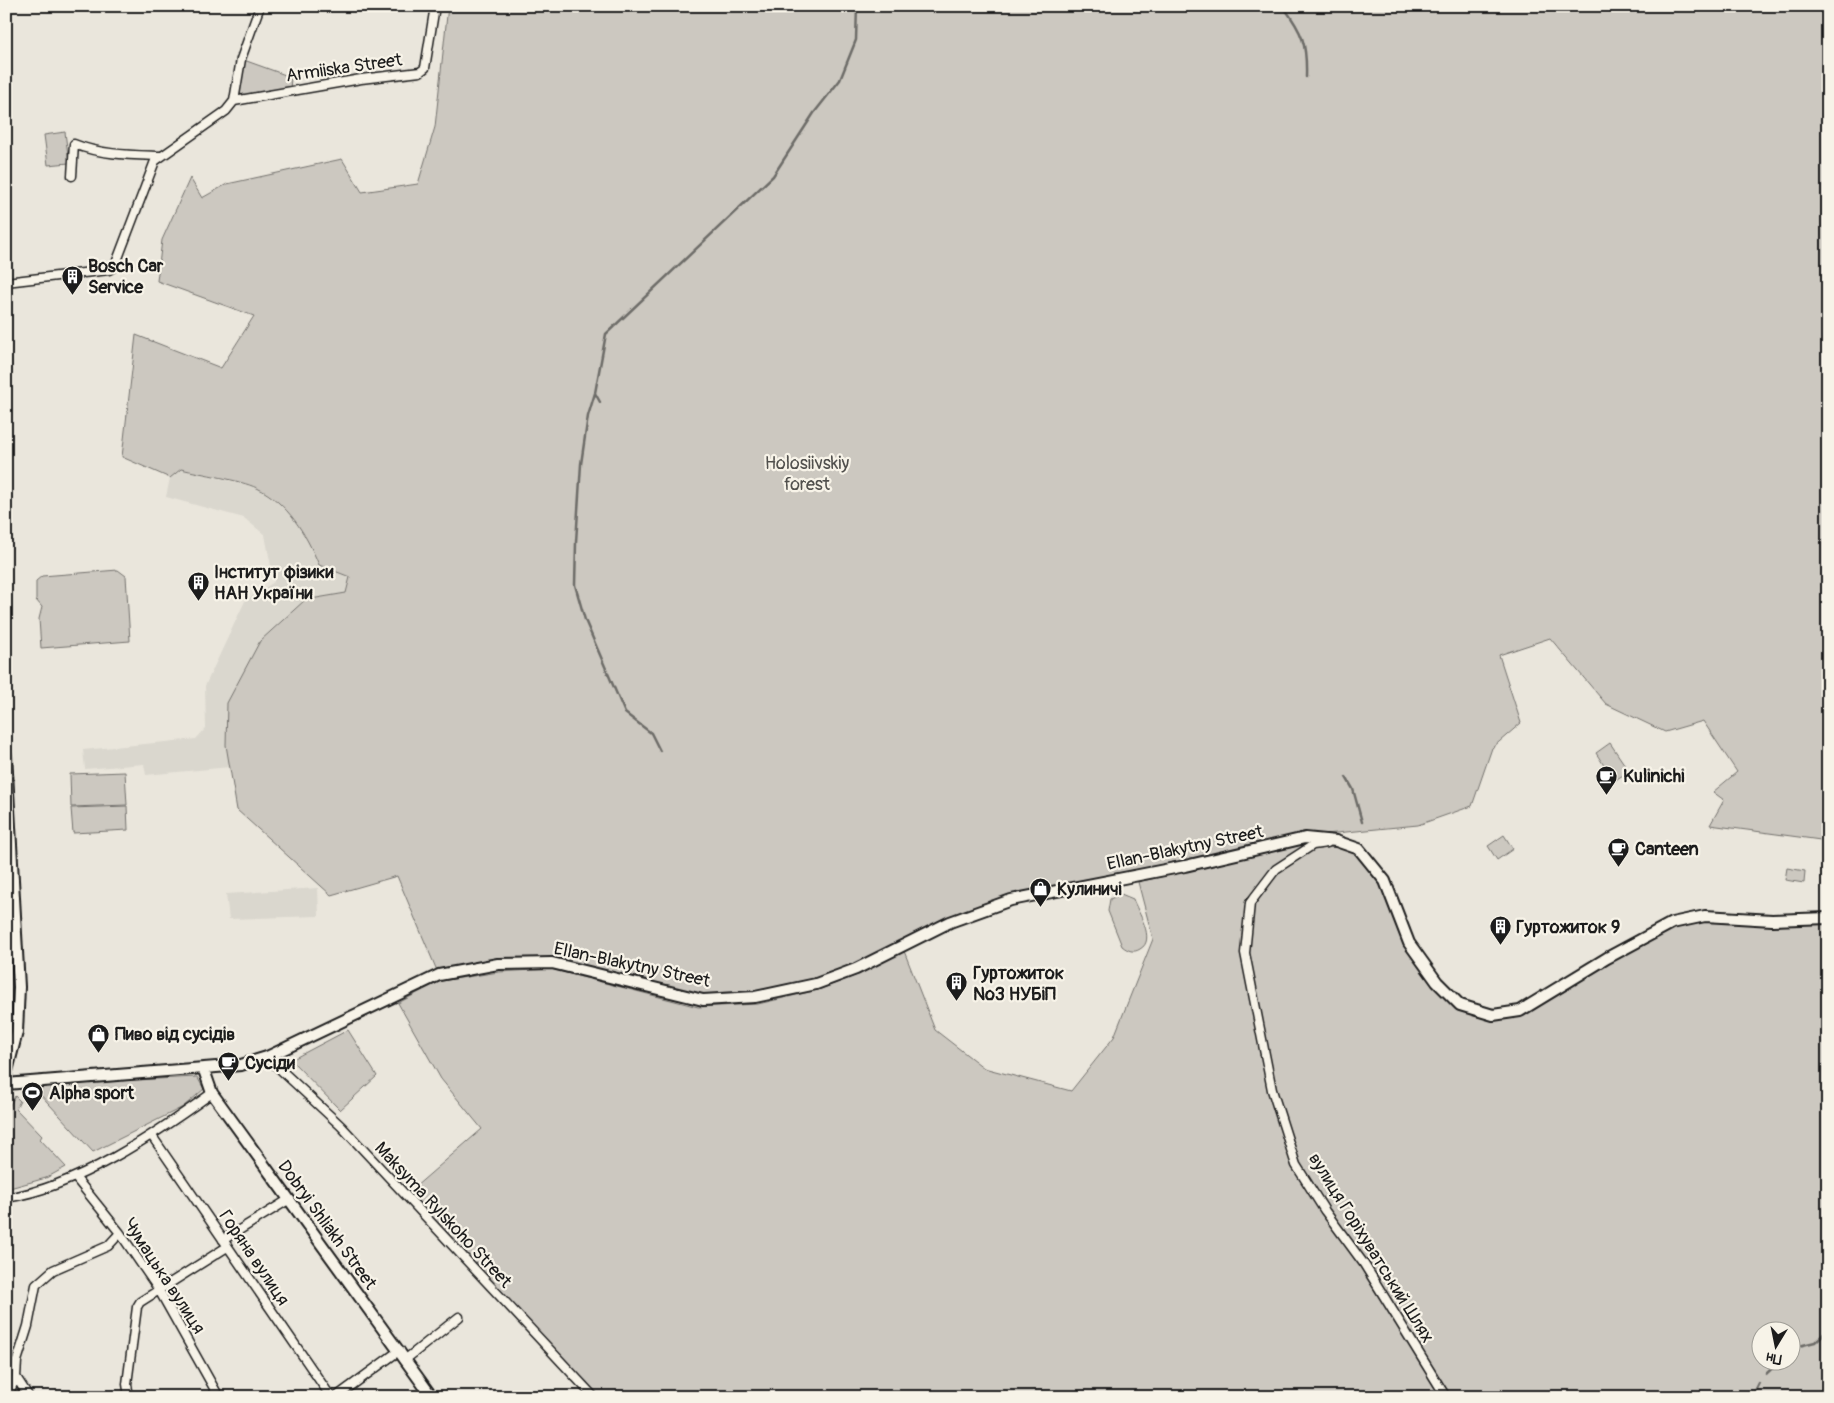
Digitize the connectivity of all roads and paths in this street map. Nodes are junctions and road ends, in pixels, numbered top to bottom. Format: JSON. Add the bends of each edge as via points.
{"nodes":[{"id":1,"x":260,"y":6,"type":"edge"},
{"id":2,"x":435,"y":6,"type":"edge"},
{"id":3,"x":234,"y":101,"type":"junction"},
{"id":4,"x":160,"y":156,"type":"junction"},
{"id":5,"x":72,"y":176,"type":"dead end"},
{"id":6,"x":6,"y":282,"type":"edge"},
{"id":7,"x":6,"y":755,"type":"edge"},
{"id":8,"x":1336,"y":841,"type":"junction"},
{"id":9,"x":1828,"y":918,"type":"edge"},
{"id":10,"x":267,"y":1057,"type":"junction"},
{"id":11,"x":204,"y":1070,"type":"junction"},
{"id":12,"x":6,"y":1075,"type":"edge"},
{"id":13,"x":6,"y":1084,"type":"edge"},
{"id":14,"x":212,"y":1093,"type":"junction"},
{"id":15,"x":152,"y":1136,"type":"junction"},
{"id":16,"x":75,"y":1177,"type":"junction"},
{"id":17,"x":6,"y":1198,"type":"edge"},
{"id":18,"x":288,"y":1200,"type":"junction"},
{"id":19,"x":120,"y":1233,"type":"junction"},
{"id":20,"x":225,"y":1243,"type":"junction"},
{"id":21,"x":159,"y":1290,"type":"junction"},
{"id":22,"x":459,"y":1317,"type":"dead end"},
{"id":23,"x":403,"y":1355,"type":"junction"},
{"id":24,"x":16,"y":1377,"type":"junction"},
{"id":25,"x":7,"y":1397,"type":"edge"},
{"id":26,"x":29,"y":1397,"type":"edge"},
{"id":27,"x":128,"y":1397,"type":"edge"},
{"id":28,"x":219,"y":1397,"type":"edge"},
{"id":29,"x":331,"y":1397,"type":"edge"},
{"id":30,"x":336,"y":1397,"type":"edge"},
{"id":31,"x":432,"y":1397,"type":"edge"},
{"id":32,"x":594,"y":1397,"type":"edge"},
{"id":33,"x":1446,"y":1397,"type":"edge"}],
"edges":[{"from":1,"to":3,"type":"street","via":[[241,59]]},
{"from":2,"to":3,"type":"street","name":"Armiiska Street","via":[[425,68],[420,72]]},
{"from":3,"to":4,"type":"street","via":[[226,111]]},
{"from":4,"to":5,"type":"street","via":[[127,155],[74,144]]},
{"from":4,"to":6,"type":"street","via":[[146,182],[115,266],[109,270]]},
{"from":7,"to":12,"type":"street","via":[[20,987],[17,1032]]},
{"from":8,"to":9,"type":"street","via":[[1359,849],[1385,882],[1409,943],[1436,982],[1460,1005],[1493,1015],[1520,1011],[1672,923],[1705,916],[1772,920]]},
{"from":8,"to":10,"type":"street","name":"Ellan-Blakytny Street","via":[[1305,838],[1185,866],[1011,900],[950,922],[856,969],[816,984],[755,997],[702,1000],[552,963],[498,964],[439,975]]},
{"from":8,"to":33,"type":"street","name":"вулиця Горіхуватський Шлях","via":[[1313,845],[1276,869],[1250,903],[1245,953],[1272,1090],[1296,1165],[1364,1264]]},
{"from":10,"to":11,"type":"street","name":"Ellan-Blakytny Street","via":[[227,1068]]},
{"from":10,"to":32,"type":"street","name":"Maksyma Rylskoho Street","via":[[340,1126]]},
{"from":11,"to":13,"type":"street","name":"Ellan-Blakytny Street"},
{"from":11,"to":14,"type":"street","name":"Dobryi Shliakh Street"},
{"from":14,"to":15,"type":"street"},
{"from":14,"to":18,"type":"street","name":"Dobryi Shliakh Street"},
{"from":15,"to":16,"type":"street"},
{"from":15,"to":20,"type":"street","name":"Горяна вулиця"},
{"from":16,"to":17,"type":"street","via":[[24,1196]]},
{"from":16,"to":19,"type":"street","name":"Чумацька вулиця"},
{"from":18,"to":20,"type":"street"},
{"from":18,"to":23,"type":"street","name":"Dobryi Shliakh Street"},
{"from":19,"to":21,"type":"street","name":"Чумацька вулиця"},
{"from":19,"to":24,"type":"street","via":[[108,1246],[52,1270],[36,1284]]},
{"from":20,"to":21,"type":"street"},
{"from":20,"to":29,"type":"street","name":"Горяна вулиця"},
{"from":21,"to":27,"type":"street","via":[[137,1307]]},
{"from":21,"to":28,"type":"street","name":"Чумацька вулиця"},
{"from":22,"to":23,"type":"street"},
{"from":23,"to":30,"type":"street"},
{"from":23,"to":31,"type":"street","name":"Dobryi Shliakh Street"},
{"from":24,"to":25,"type":"street"},
{"from":24,"to":26,"type":"street"}]}
